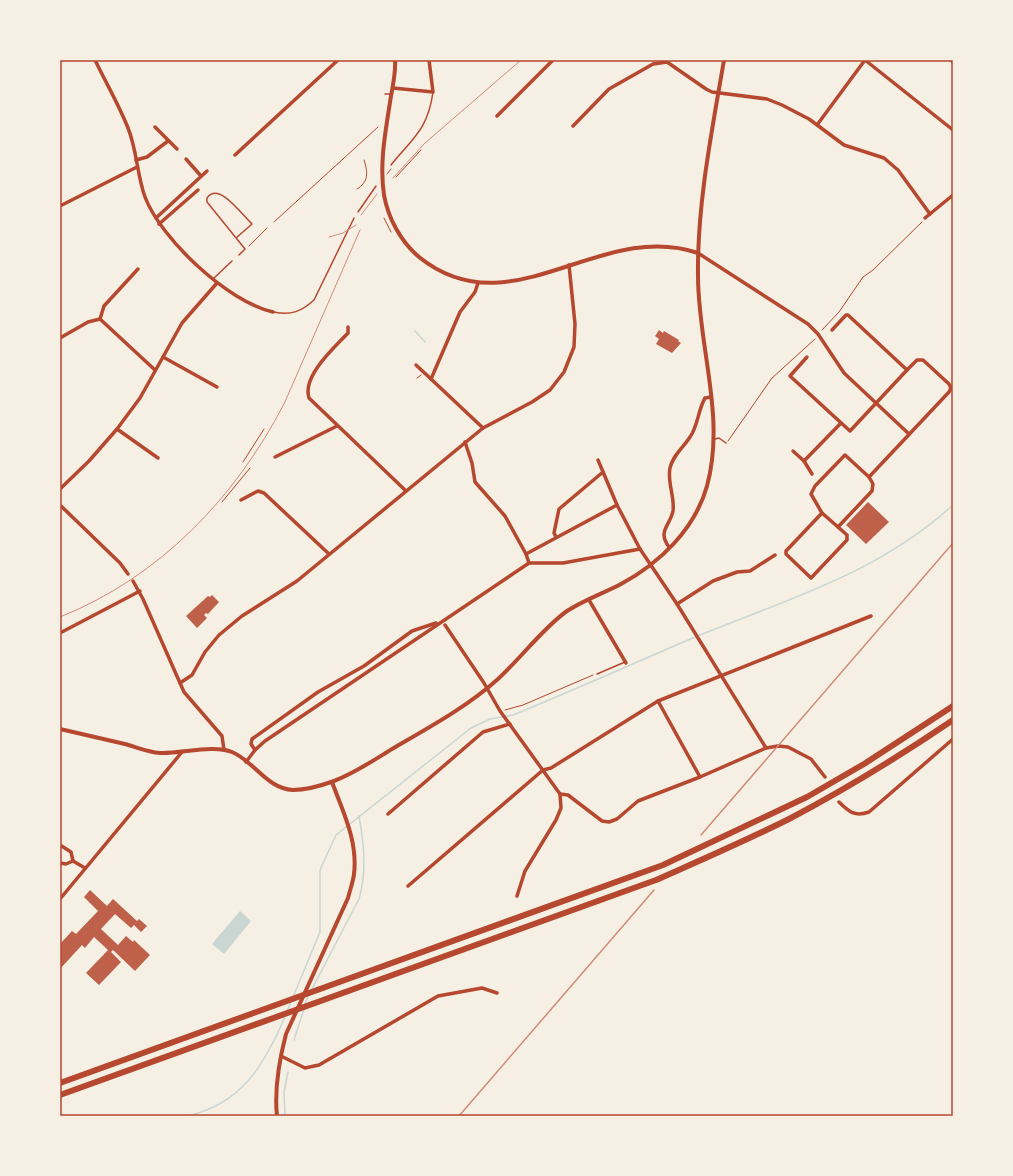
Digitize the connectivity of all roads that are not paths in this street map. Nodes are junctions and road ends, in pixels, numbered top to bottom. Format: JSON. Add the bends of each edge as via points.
{"nodes":[{"id":1,"x":95,"y":60,"type":"edge"},
{"id":2,"x":338,"y":60,"type":"edge"},
{"id":3,"x":395,"y":60,"type":"edge"},
{"id":4,"x":429,"y":60,"type":"edge"},
{"id":5,"x":553,"y":60,"type":"edge"},
{"id":6,"x":724,"y":60,"type":"edge"},
{"id":7,"x":865,"y":60,"type":"edge"},
{"id":8,"x":393,"y":88,"type":"junction"},
{"id":9,"x":433,"y":92,"type":"junction"},
{"id":10,"x":718,"y":93,"type":"junction"},
{"id":11,"x":384,"y":94,"type":"dead end"},
{"id":12,"x":392,"y":95,"type":"junction"},
{"id":13,"x":497,"y":116,"type":"dead end"},
{"id":14,"x":817,"y":125,"type":"junction"},
{"id":15,"x":573,"y":126,"type":"dead end"},
{"id":16,"x":155,"y":127,"type":"dead end"},
{"id":17,"x":953,"y":130,"type":"edge"},
{"id":18,"x":168,"y":141,"type":"junction"},
{"id":19,"x":177,"y":149,"type":"dead end"},
{"id":20,"x":234,"y":155,"type":"dead end"},
{"id":21,"x":186,"y":159,"type":"dead end"},
{"id":22,"x":136,"y":160,"type":"junction"},
{"id":23,"x":391,"y":165,"type":"dead end"},
{"id":24,"x":138,"y":167,"type":"junction"},
{"id":25,"x":207,"y":171,"type":"dead end"},
{"id":26,"x":201,"y":176,"type":"junction"},
{"id":27,"x":376,"y":186,"type":"dead end"},
{"id":28,"x":198,"y":190,"type":"dead end"},
{"id":29,"x":953,"y":195,"type":"edge"},
{"id":30,"x":60,"y":206,"type":"edge"},
{"id":31,"x":358,"y":212,"type":"dead end"},
{"id":32,"x":930,"y":214,"type":"junction"},
{"id":33,"x":156,"y":218,"type":"junction"},
{"id":34,"x":354,"y":218,"type":"dead end"},
{"id":35,"x":925,"y":218,"type":"road end"},
{"id":36,"x":159,"y":224,"type":"junction"},
{"id":37,"x":236,"y":238,"type":"junction"},
{"id":38,"x":698,"y":253,"type":"junction"},
{"id":39,"x":239,"y":255,"type":"dead end"},
{"id":40,"x":232,"y":261,"type":"dead end"},
{"id":41,"x":569,"y":265,"type":"junction"},
{"id":42,"x":138,"y":269,"type":"dead end"},
{"id":43,"x":213,"y":279,"type":"junction"},
{"id":44,"x":217,"y":283,"type":"junction"},
{"id":45,"x":478,"y":283,"type":"junction"},
{"id":46,"x":273,"y":312,"type":"joint"},
{"id":47,"x":100,"y":319,"type":"junction"},
{"id":48,"x":348,"y":327,"type":"dead end"},
{"id":49,"x":832,"y":330,"type":"dead end"},
{"id":50,"x":60,"y":338,"type":"edge"},
{"id":51,"x":163,"y":357,"type":"junction"},
{"id":52,"x":807,"y":357,"type":"dead end"},
{"id":53,"x":416,"y":365,"type":"dead end"},
{"id":54,"x":155,"y":370,"type":"junction"},
{"id":55,"x":907,"y":370,"type":"junction"},
{"id":56,"x":431,"y":379,"type":"junction"},
{"id":57,"x":217,"y":387,"type":"dead end"},
{"id":58,"x":711,"y":397,"type":"junction"},
{"id":59,"x":876,"y":403,"type":"junction"},
{"id":60,"x":841,"y":423,"type":"junction"},
{"id":61,"x":337,"y":426,"type":"junction"},
{"id":62,"x":483,"y":428,"type":"junction"},
{"id":63,"x":117,"y":429,"type":"junction"},
{"id":64,"x":909,"y":434,"type":"junction"},
{"id":65,"x":714,"y":439,"type":"junction"},
{"id":66,"x":465,"y":442,"type":"junction"},
{"id":67,"x":726,"y":443,"type":"road end"},
{"id":68,"x":793,"y":452,"type":"dead end"},
{"id":69,"x":275,"y":457,"type":"dead end"},
{"id":70,"x":158,"y":458,"type":"dead end"},
{"id":71,"x":598,"y":460,"type":"dead end"},
{"id":72,"x":804,"y":462,"type":"junction"},
{"id":73,"x":602,"y":472,"type":"junction"},
{"id":74,"x":812,"y":474,"type":"dead end"},
{"id":75,"x":869,"y":476,"type":"junction"},
{"id":76,"x":60,"y":489,"type":"edge"},
{"id":77,"x":405,"y":490,"type":"junction"},
{"id":78,"x":241,"y":500,"type":"dead end"},
{"id":79,"x":60,"y":505,"type":"edge"},
{"id":80,"x":617,"y":505,"type":"junction"},
{"id":81,"x":822,"y":513,"type":"junction"},
{"id":82,"x":838,"y":527,"type":"junction"},
{"id":83,"x":556,"y":537,"type":"junction"},
{"id":84,"x":669,"y":547,"type":"junction"},
{"id":85,"x":640,"y":549,"type":"junction"},
{"id":86,"x":329,"y":554,"type":"junction"},
{"id":87,"x":526,"y":554,"type":"junction"},
{"id":88,"x":775,"y":555,"type":"dead end"},
{"id":89,"x":529,"y":563,"type":"junction"},
{"id":90,"x":651,"y":564,"type":"junction"},
{"id":91,"x":128,"y":574,"type":"dead end"},
{"id":92,"x":133,"y":580,"type":"dead end"},
{"id":93,"x":140,"y":591,"type":"junction"},
{"id":94,"x":589,"y":600,"type":"junction"},
{"id":95,"x":677,"y":604,"type":"junction"},
{"id":96,"x":870,"y":616,"type":"dead end"},
{"id":97,"x":442,"y":620,"type":"junction"},
{"id":98,"x":445,"y":626,"type":"dead end"},
{"id":99,"x":60,"y":632,"type":"edge"},
{"id":100,"x":626,"y":662,"type":"joint"},
{"id":101,"x":597,"y":674,"type":"road end"},
{"id":102,"x":721,"y":676,"type":"junction"},
{"id":103,"x":180,"y":683,"type":"junction"},
{"id":104,"x":487,"y":688,"type":"junction"},
{"id":105,"x":658,"y":701,"type":"junction"},
{"id":106,"x":953,"y":706,"type":"edge"},
{"id":107,"x":953,"y":720,"type":"edge"},
{"id":108,"x":509,"y":723,"type":"junction"},
{"id":109,"x":60,"y":729,"type":"edge"},
{"id":110,"x":953,"y":739,"type":"edge"},
{"id":111,"x":766,"y":748,"type":"junction"},
{"id":112,"x":224,"y":750,"type":"junction"},
{"id":113,"x":255,"y":750,"type":"junction"},
{"id":114,"x":182,"y":752,"type":"junction"},
{"id":115,"x":246,"y":762,"type":"junction"},
{"id":116,"x":543,"y":770,"type":"junction"},
{"id":117,"x":700,"y":777,"type":"junction"},
{"id":118,"x":825,"y":777,"type":"dead end"},
{"id":119,"x":332,"y":782,"type":"junction"},
{"id":120,"x":560,"y":794,"type":"junction"},
{"id":121,"x":839,"y":802,"type":"dead end"},
{"id":122,"x":388,"y":814,"type":"dead end"},
{"id":123,"x":60,"y":845,"type":"edge"},
{"id":124,"x":73,"y":861,"type":"junction"},
{"id":125,"x":60,"y":863,"type":"edge"},
{"id":126,"x":85,"y":868,"type":"junction"},
{"id":127,"x":408,"y":886,"type":"dead end"},
{"id":128,"x":517,"y":896,"type":"dead end"},
{"id":129,"x":60,"y":899,"type":"edge"},
{"id":130,"x":497,"y":993,"type":"dead end"},
{"id":131,"x":281,"y":1056,"type":"junction"},
{"id":132,"x":60,"y":1083,"type":"edge"},
{"id":133,"x":60,"y":1095,"type":"edge"},
{"id":134,"x":277,"y":1116,"type":"edge"}],
"edges":[{"from":1,"to":22,"type":"street","via":[[128,128]]},
{"from":2,"to":20,"type":"street"},
{"from":3,"to":8,"type":"street"},
{"from":4,"to":9,"type":"street"},
{"from":5,"to":13,"type":"street"},
{"from":6,"to":10,"type":"street"},
{"from":7,"to":14,"type":"street"},
{"from":7,"to":17,"type":"street"},
{"from":8,"to":9,"type":"street"},
{"from":8,"to":12,"type":"street"},
{"from":9,"to":23,"type":"lane","via":[[425,123]]},
{"from":10,"to":14,"type":"street","via":[[766,99],[791,109]]},
{"from":10,"to":15,"type":"street","via":[[706,89],[667,62],[653,64],[609,89]]},
{"from":10,"to":38,"type":"street","via":[[700,219]]},
{"from":11,"to":12,"type":"lane"},
{"from":12,"to":45,"type":"street","via":[[383,163],[385,202],[396,229],[416,254],[437,269],[465,281]]},
{"from":14,"to":32,"type":"street","via":[[844,145],[884,158],[898,170]]},
{"from":16,"to":18,"type":"street"},
{"from":18,"to":19,"type":"street"},
{"from":18,"to":22,"type":"street","via":[[147,157]]},
{"from":21,"to":26,"type":"street"},
{"from":22,"to":24,"type":"street"},
{"from":24,"to":30,"type":"street"},
{"from":24,"to":33,"type":"street","via":[[145,196]]},
{"from":25,"to":26,"type":"street"},
{"from":26,"to":33,"type":"street"},
{"from":27,"to":31,"type":"lane"},
{"from":28,"to":36,"type":"street"},
{"from":29,"to":32,"type":"street"},
{"from":32,"to":35,"type":"street"},
{"from":33,"to":36,"type":"street"},
{"from":34,"to":46,"type":"lane","via":[[314,300],[305,308],[288,314]]},
{"from":36,"to":43,"type":"street","via":[[185,254]]},
{"from":37,"to":37,"type":"lane","via":[[252,224],[225,197],[217,192],[213,193],[207,198],[207,202]]},
{"from":37,"to":39,"type":"lane","via":[[246,250]]},
{"from":38,"to":41,"type":"street","via":[[683,249],[640,247],[603,254]]},
{"from":38,"to":58,"type":"street","via":[[698,283]]},
{"from":38,"to":59,"type":"street","via":[[808,324],[818,334],[838,366]]},
{"from":40,"to":43,"type":"lane"},
{"from":41,"to":45,"type":"street","via":[[513,282]]},
{"from":41,"to":62,"type":"street","via":[[575,324],[574,347],[564,372],[550,390]]},
{"from":42,"to":47,"type":"street","via":[[104,306]]},
{"from":43,"to":44,"type":"street"},
{"from":44,"to":46,"type":"street","via":[[251,303]]},
{"from":44,"to":51,"type":"street","via":[[182,323]]},
{"from":45,"to":56,"type":"street","via":[[475,292],[460,312]]},
{"from":47,"to":50,"type":"street","via":[[88,322]]},
{"from":47,"to":54,"type":"street"},
{"from":48,"to":61,"type":"street","via":[[348,333],[314,371],[307,389],[311,402]]},
{"from":49,"to":55,"type":"street","via":[[846,315],[848,316]]},
{"from":51,"to":54,"type":"street"},
{"from":51,"to":57,"type":"street"},
{"from":52,"to":60,"type":"street","via":[[790,376]]},
{"from":53,"to":56,"type":"street"},
{"from":54,"to":63,"type":"street","via":[[138,402]]},
{"from":55,"to":59,"type":"street"},
{"from":55,"to":64,"type":"street","via":[[917,360],[922,360],[951,388]]},
{"from":56,"to":62,"type":"street"},
{"from":58,"to":65,"type":"street"},
{"from":58,"to":84,"type":"street","via":[[706,398],[701,405],[691,436],[674,457],[670,470],[673,513],[664,528],[665,542]]},
{"from":59,"to":60,"type":"street","via":[[850,431]]},
{"from":59,"to":64,"type":"street"},
{"from":60,"to":72,"type":"street"},
{"from":61,"to":69,"type":"street"},
{"from":61,"to":77,"type":"street"},
{"from":62,"to":66,"type":"street"},
{"from":63,"to":70,"type":"street"},
{"from":63,"to":76,"type":"street"},
{"from":64,"to":75,"type":"street"},
{"from":65,"to":67,"type":"lane","via":[[719,438]]},
{"from":65,"to":84,"type":"street","via":[[712,467],[698,510],[686,530]]},
{"from":66,"to":77,"type":"street"},
{"from":66,"to":87,"type":"street","via":[[475,482],[505,516]]},
{"from":68,"to":72,"type":"street"},
{"from":71,"to":73,"type":"street"},
{"from":72,"to":74,"type":"street"},
{"from":73,"to":80,"type":"street"},
{"from":73,"to":83,"type":"street","via":[[559,509],[554,533]]},
{"from":75,"to":81,"type":"street","via":[[846,455],[815,486],[811,494]]},
{"from":75,"to":82,"type":"street","via":[[873,484],[872,491]]},
{"from":77,"to":86,"type":"street"},
{"from":78,"to":86,"type":"street","via":[[258,491],[264,493]]},
{"from":79,"to":91,"type":"street","via":[[120,563]]},
{"from":80,"to":83,"type":"street"},
{"from":80,"to":85,"type":"street"},
{"from":81,"to":82,"type":"street"},
{"from":81,"to":82,"type":"street","via":[[786,551],[786,554],[811,578],[844,543],[847,536]]},
{"from":83,"to":87,"type":"street"},
{"from":84,"to":90,"type":"street"},
{"from":85,"to":89,"type":"street","via":[[563,563]]},
{"from":85,"to":90,"type":"street"},
{"from":86,"to":103,"type":"street","via":[[297,581],[242,616],[219,635],[205,652],[192,675]]},
{"from":87,"to":89,"type":"street"},
{"from":88,"to":95,"type":"street","via":[[750,571],[737,572],[713,581]]},
{"from":89,"to":97,"type":"street"},
{"from":90,"to":94,"type":"street","via":[[623,583]]},
{"from":90,"to":95,"type":"street"},
{"from":92,"to":93,"type":"street"},
{"from":93,"to":99,"type":"street"},
{"from":93,"to":103,"type":"street"},
{"from":94,"to":100,"type":"street"},
{"from":94,"to":104,"type":"street","via":[[566,612]]},
{"from":95,"to":102,"type":"street"},
{"from":96,"to":102,"type":"street"},
{"from":97,"to":113,"type":"street","via":[[277,732]]},
{"from":97,"to":113,"type":"street","via":[[412,632],[364,666],[318,692],[252,740],[251,744]]},
{"from":98,"to":104,"type":"street"},
{"from":100,"to":101,"type":"lane"},
{"from":102,"to":105,"type":"street"},
{"from":102,"to":111,"type":"street"},
{"from":103,"to":112,"type":"street","via":[[184,692],[222,736]]},
{"from":104,"to":108,"type":"street"},
{"from":104,"to":119,"type":"street","via":[[423,731]]},
{"from":105,"to":116,"type":"street","via":[[551,768]]},
{"from":105,"to":117,"type":"street"},
{"from":106,"to":132,"type":"highway","via":[[864,764],[807,797],[699,849],[618,882]]},
{"from":107,"to":133,"type":"highway","via":[[810,807],[700,861],[627,891]]},
{"from":108,"to":116,"type":"street"},
{"from":108,"to":122,"type":"street","via":[[483,732]]},
{"from":109,"to":114,"type":"street","via":[[159,753]]},
{"from":110,"to":121,"type":"street","via":[[869,812],[860,815],[850,812]]},
{"from":111,"to":117,"type":"street"},
{"from":111,"to":118,"type":"street","via":[[788,747],[811,759]]},
{"from":112,"to":114,"type":"street"},
{"from":112,"to":115,"type":"street","via":[[232,752]]},
{"from":113,"to":115,"type":"street"},
{"from":114,"to":126,"type":"street"},
{"from":115,"to":119,"type":"street","via":[[283,788],[294,790]]},
{"from":116,"to":120,"type":"street"},
{"from":116,"to":127,"type":"street"},
{"from":117,"to":120,"type":"street","via":[[638,801],[609,822],[602,821],[568,795]]},
{"from":119,"to":131,"type":"street","via":[[351,832],[355,853],[354,874],[348,898],[286,1034]]},
{"from":120,"to":128,"type":"street","via":[[561,808],[556,820],[524,871]]},
{"from":123,"to":124,"type":"street","via":[[71,852]]},
{"from":124,"to":125,"type":"street"},
{"from":124,"to":126,"type":"street"},
{"from":126,"to":129,"type":"street"},
{"from":130,"to":131,"type":"street","via":[[482,988],[438,996],[319,1065],[305,1068]]},
{"from":131,"to":134,"type":"street","via":[[276,1086]]}]}
